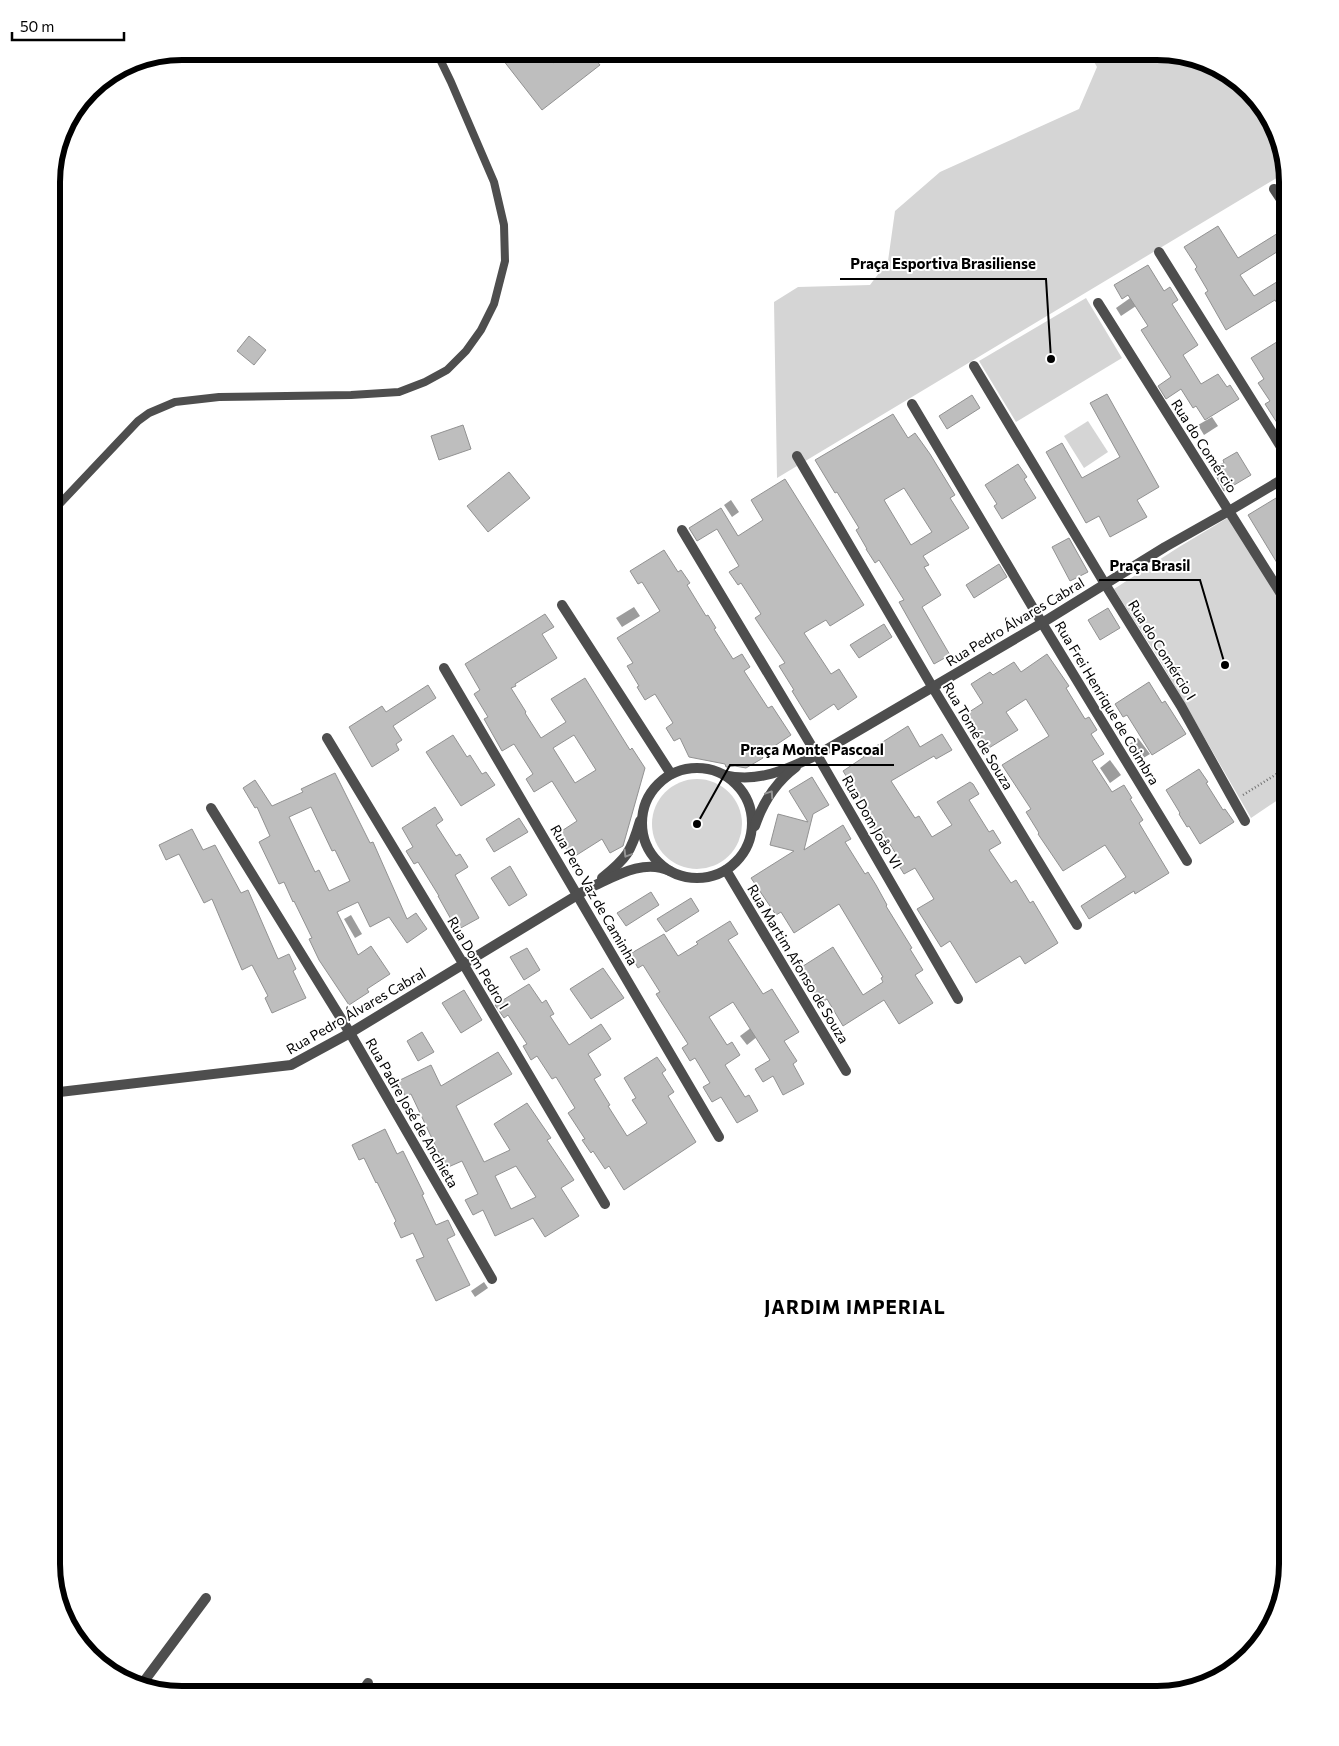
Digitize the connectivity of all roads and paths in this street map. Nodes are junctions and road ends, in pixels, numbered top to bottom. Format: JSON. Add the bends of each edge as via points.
{"nodes":[{"id":1,"x":440,"y":60,"type":"edge"},
{"id":2,"x":1274,"y":189,"type":"dead end"},
{"id":3,"x":1279,"y":196,"type":"edge"},
{"id":4,"x":1159,"y":252,"type":"dead end"},
{"id":5,"x":1098,"y":303,"type":"dead end"},
{"id":6,"x":974,"y":366,"type":"dead end"},
{"id":7,"x":912,"y":404,"type":"dead end"},
{"id":8,"x":1279,"y":444,"type":"edge"},
{"id":9,"x":797,"y":456,"type":"dead end"},
{"id":10,"x":1279,"y":481,"type":"edge"},
{"id":11,"x":60,"y":505,"type":"edge"},
{"id":12,"x":1229,"y":511,"type":"junction"},
{"id":13,"x":682,"y":530,"type":"dead end"},
{"id":14,"x":1105,"y":584,"type":"junction"},
{"id":15,"x":1279,"y":591,"type":"edge"},
{"id":16,"x":562,"y":605,"type":"dead end"},
{"id":17,"x":1042,"y":623,"type":"junction"},
{"id":18,"x":444,"y":668,"type":"dead end"},
{"id":19,"x":933,"y":688,"type":"junction"},
{"id":20,"x":326,"y":738,"type":"dead end"},
{"id":21,"x":817,"y":754,"type":"junction"},
{"id":22,"x":807,"y":760,"type":"junction"},
{"id":23,"x":1279,"y":773,"type":"edge"},
{"id":24,"x":671,"y":774,"type":"junction"},
{"id":25,"x":724,"y":775,"type":"junction"},
{"id":26,"x":1234,"y":801,"type":"junction"},
{"id":27,"x":211,"y":808,"type":"dead end"},
{"id":28,"x":644,"y":808,"type":"junction"},
{"id":29,"x":1245,"y":821,"type":"dead end"},
{"id":30,"x":751,"y":839,"type":"junction"},
{"id":31,"x":1187,"y":861,"type":"dead end"},
{"id":32,"x":726,"y":870,"type":"junction"},
{"id":33,"x":670,"y":871,"type":"junction"},
{"id":34,"x":589,"y":888,"type":"junction"},
{"id":35,"x":578,"y":895,"type":"junction"},
{"id":36,"x":1077,"y":925,"type":"dead end"},
{"id":37,"x":464,"y":965,"type":"junction"},
{"id":38,"x":958,"y":1000,"type":"dead end"},
{"id":39,"x":350,"y":1033,"type":"junction"},
{"id":40,"x":846,"y":1071,"type":"dead end"},
{"id":41,"x":60,"y":1091,"type":"edge"},
{"id":42,"x":719,"y":1137,"type":"dead end"},
{"id":43,"x":605,"y":1204,"type":"dead end"},
{"id":44,"x":492,"y":1279,"type":"dead end"},
{"id":45,"x":206,"y":1598,"type":"dead end"},
{"id":46,"x":145,"y":1680,"type":"edge"},
{"id":47,"x":368,"y":1683,"type":"dead end"},
{"id":48,"x":366,"y":1686,"type":"edge"}],
"edges":[{"from":1,"to":11,"type":"lane","via":[[494,182],[504,225],[505,261],[494,304],[466,351],[447,370],[399,392],[219,397],[175,402],[138,421]]},
{"from":2,"to":3,"type":"street"},
{"from":4,"to":8,"type":"street"},
{"from":5,"to":12,"type":"street","name":"Rua do Comércio"},
{"from":6,"to":14,"type":"street","name":"Rua do Comércio I"},
{"from":7,"to":17,"type":"street","name":"Rua Frei Henrique de Coimbra"},
{"from":9,"to":19,"type":"street","name":"Rua Tomé de Souza"},
{"from":10,"to":12,"type":"street","name":"Rua Pedro Álvares Cabral"},
{"from":12,"to":14,"type":"street","name":"Rua Pedro Álvares Cabral"},
{"from":12,"to":15,"type":"street","name":"Rua do Comércio"},
{"from":13,"to":21,"type":"street","name":"Rua Dom Joåo VI"},
{"from":14,"to":17,"type":"street","name":"Rua Pedro Álvares Cabral"},
{"from":14,"to":26,"type":"street","name":"Rua do Comércio I","via":[[1181,706]]},
{"from":16,"to":24,"type":"street"},
{"from":17,"to":19,"type":"street","name":"Rua Pedro Álvares Cabral"},
{"from":17,"to":31,"type":"street","name":"Rua Frei Henrique de Coimbra"},
{"from":18,"to":35,"type":"street","name":"Rua Pero Vaz de Caminha"},
{"from":19,"to":21,"type":"street","name":"Rua Pedro Álvares Cabral"},
{"from":19,"to":36,"type":"street","name":"Rua Tomé de Souza"},
{"from":20,"to":37,"type":"street","name":"Rua Dom Pedro I"},
{"from":21,"to":22,"type":"street","name":"Rua Pedro Álvares Cabral"},
{"from":21,"to":38,"type":"street","name":"Rua Dom Joåo VI"},
{"from":22,"to":25,"type":"street","name":"Rua Pedro Álvares Cabral","via":[[758,777]]},
{"from":30,"to":22,"type":"street","name":"Rua Pedro Álvares Cabral","one_way":true,"via":[[760,811],[774,788]]},
{"from":23,"to":26,"type":"path"},
{"from":24,"to":25,"type":"street","via":[[698,768]]},
{"from":24,"to":28,"type":"street","via":[[652,792]]},
{"from":25,"to":30,"type":"street","via":[[748,800],[753,824]]},
{"from":26,"to":29,"type":"street","name":"Rua do Comércio I"},
{"from":27,"to":39,"type":"street","name":"Rua Padre José de Anchieta"},
{"from":28,"to":33,"type":"street","via":[[642,827],[646,843],[654,858]]},
{"from":28,"to":34,"type":"street","name":"Rua Pedro Álvares Cabral","one_way":true,"via":[[625,858]]},
{"from":30,"to":32,"type":"street","via":[[741,858]]},
{"from":32,"to":33,"type":"street","via":[[701,878],[680,876]]},
{"from":32,"to":40,"type":"street","name":"Rua Martim Afonso de Souza"},
{"from":33,"to":34,"type":"street","name":"Rua Pedro Álvares Cabral","via":[[662,867],[643,867]]},
{"from":34,"to":35,"type":"street","name":"Rua Pedro Álvares Cabral"},
{"from":35,"to":37,"type":"street","name":"Rua Pedro Álvares Cabral"},
{"from":35,"to":42,"type":"street","name":"Rua Pero Vaz de Caminha"},
{"from":37,"to":39,"type":"street","name":"Rua Pedro Álvares Cabral"},
{"from":37,"to":43,"type":"street","name":"Rua Dom Pedro I"},
{"from":39,"to":41,"type":"street","name":"Rua Pedro Álvares Cabral","via":[[299,1062],[283,1067]]},
{"from":39,"to":44,"type":"street","name":"Rua Padre José de Anchieta"},
{"from":45,"to":46,"type":"street"},
{"from":47,"to":48,"type":"street"}]}
